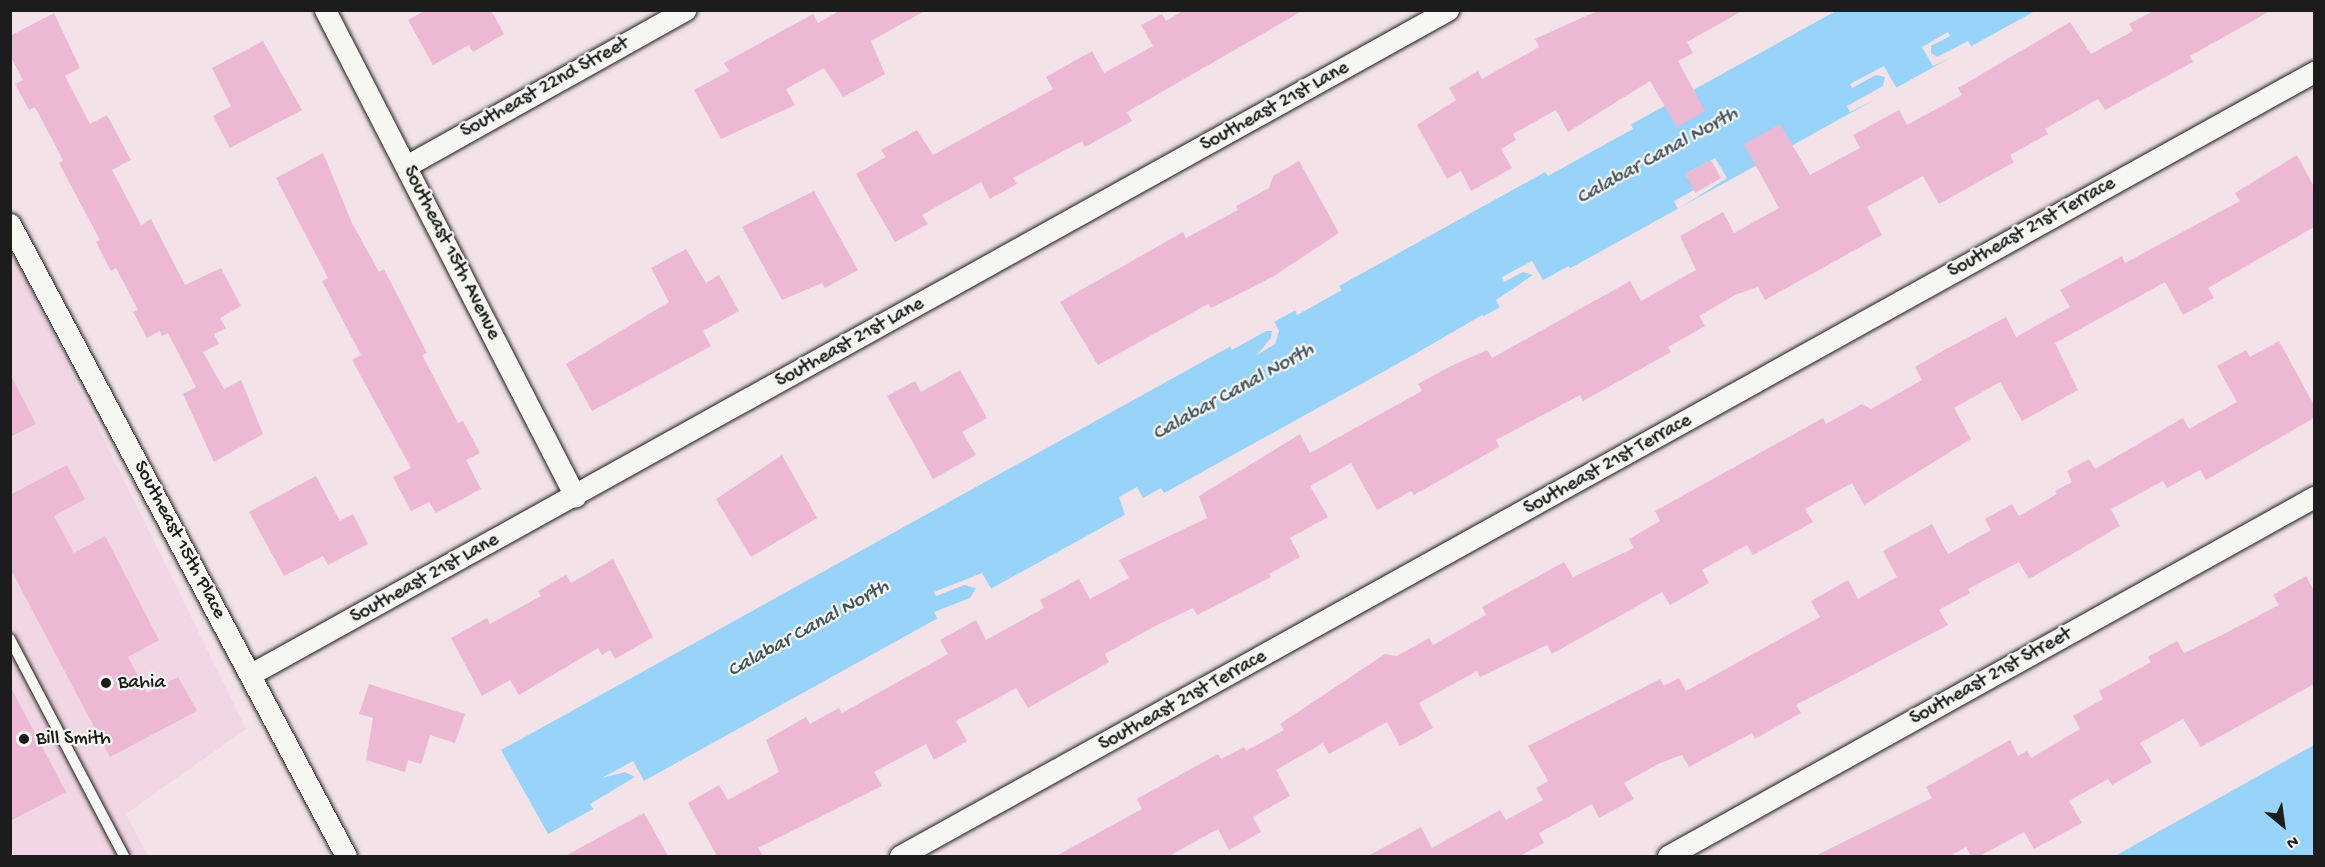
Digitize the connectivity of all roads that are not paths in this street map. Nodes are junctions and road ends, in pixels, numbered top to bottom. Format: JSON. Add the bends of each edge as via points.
{"nodes":[{"id":1,"x":325,"y":10,"type":"edge"},
{"id":2,"x":685,"y":10,"type":"edge"},
{"id":3,"x":1448,"y":10,"type":"edge"},
{"id":4,"x":2314,"y":72,"type":"edge"},
{"id":5,"x":406,"y":166,"type":"junction"},
{"id":6,"x":10,"y":224,"type":"edge"},
{"id":7,"x":575,"y":496,"type":"junction"},
{"id":8,"x":2314,"y":497,"type":"edge"},
{"id":9,"x":10,"y":639,"type":"edge"},
{"id":10,"x":251,"y":674,"type":"junction"},
{"id":11,"x":124,"y":856,"type":"edge"},
{"id":12,"x":346,"y":856,"type":"edge"},
{"id":13,"x":900,"y":856,"type":"edge"},
{"id":14,"x":1668,"y":856,"type":"edge"}],
"edges":[{"from":1,"to":5,"type":"street","name":"Southeast 15th Avenue"},
{"from":2,"to":5,"type":"street","name":"Southeast 22nd Street"},
{"from":3,"to":7,"type":"street","name":"Southeast 21st Lane"},
{"from":4,"to":13,"type":"street","name":"Southeast 21st Terrace"},
{"from":5,"to":7,"type":"street","name":"Southeast 15th Avenue"},
{"from":6,"to":10,"type":"street","name":"Southeast 15th Place"},
{"from":7,"to":10,"type":"street","name":"Southeast 21st Lane"},
{"from":8,"to":14,"type":"street","name":"Southeast 21st Street"},
{"from":9,"to":11,"type":"lane"},
{"from":10,"to":12,"type":"street","name":"Southeast 15th Place"}]}
